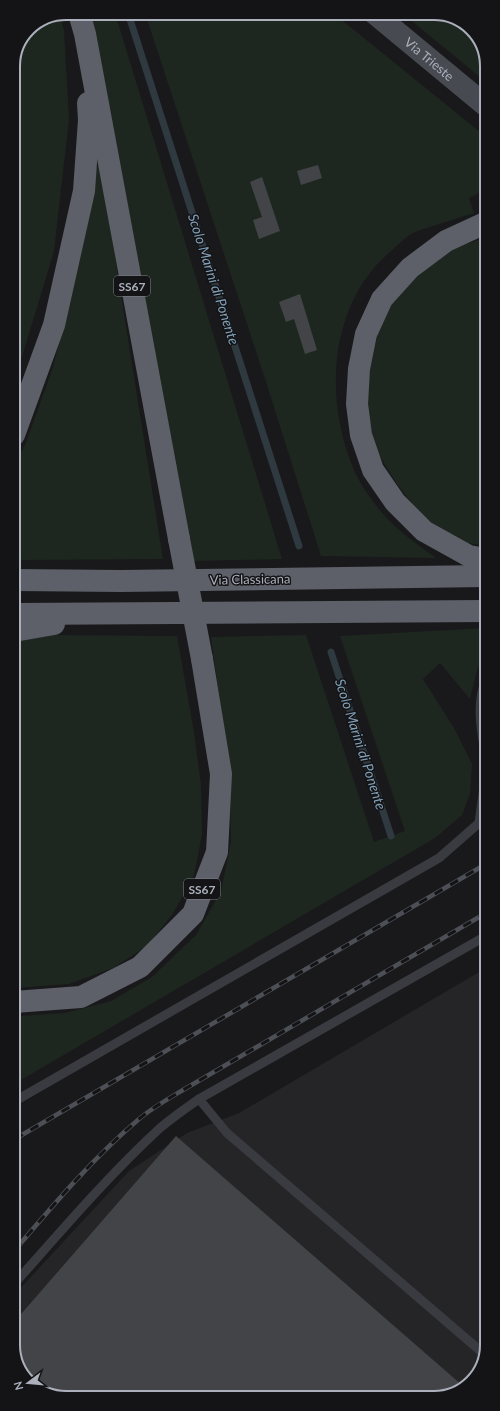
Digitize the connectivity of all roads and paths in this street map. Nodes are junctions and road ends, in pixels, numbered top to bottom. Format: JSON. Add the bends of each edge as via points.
{"nodes":[{"id":1,"x":81,"y":20,"type":"edge"},
{"id":2,"x":382,"y":20,"type":"edge"},
{"id":3,"x":85,"y":34,"type":"junction"},
{"id":4,"x":480,"y":101,"type":"edge"},
{"id":5,"x":480,"y":225,"type":"edge"},
{"id":6,"x":20,"y":419,"type":"edge"},
{"id":7,"x":480,"y":559,"type":"edge"},
{"id":8,"x":480,"y":576,"type":"edge"},
{"id":9,"x":20,"y":580,"type":"edge"},
{"id":10,"x":480,"y":611,"type":"edge"},
{"id":11,"x":20,"y":614,"type":"edge"},
{"id":12,"x":121,"y":614,"type":"junction"},
{"id":13,"x":20,"y":630,"type":"edge"},
{"id":14,"x":480,"y":816,"type":"edge"},
{"id":15,"x":480,"y":939,"type":"edge"},
{"id":16,"x":20,"y":1002,"type":"edge"},
{"id":17,"x":20,"y":1098,"type":"edge"},
{"id":18,"x":199,"y":1098,"type":"junction"},
{"id":19,"x":20,"y":1277,"type":"edge"},
{"id":20,"x":479,"y":1350,"type":"edge"}],
"edges":[{"from":1,"to":3,"type":"highway","number":"SS67"},
{"from":2,"to":4,"type":"main road","name":"Via Trieste"},
{"from":3,"to":6,"type":"highway","via":[[89,120],[84,191],[54,325]]},
{"from":3,"to":16,"type":"highway","number":"SS67","bridge":true,"via":[[180,539],[221,774],[217,852],[192,914],[140,967],[81,997]]},
{"from":5,"to":7,"type":"highway","via":[[446,241],[410,268],[382,299],[366,334],[359,368],[357,404],[361,435],[374,470],[395,502],[424,530],[469,556]]},
{"from":8,"to":9,"type":"highway","name":"Via Classicana"},
{"from":10,"to":12,"type":"highway"},
{"from":11,"to":12,"type":"highway"},
{"from":12,"to":13,"type":"highway"},
{"from":14,"to":17,"type":"lane","via":[[479,823],[439,858]]},
{"from":15,"to":18,"type":"lane"},
{"from":18,"to":19,"type":"lane","via":[[162,1127],[128,1159]]},
{"from":18,"to":20,"type":"lane","via":[[228,1133]]}]}
